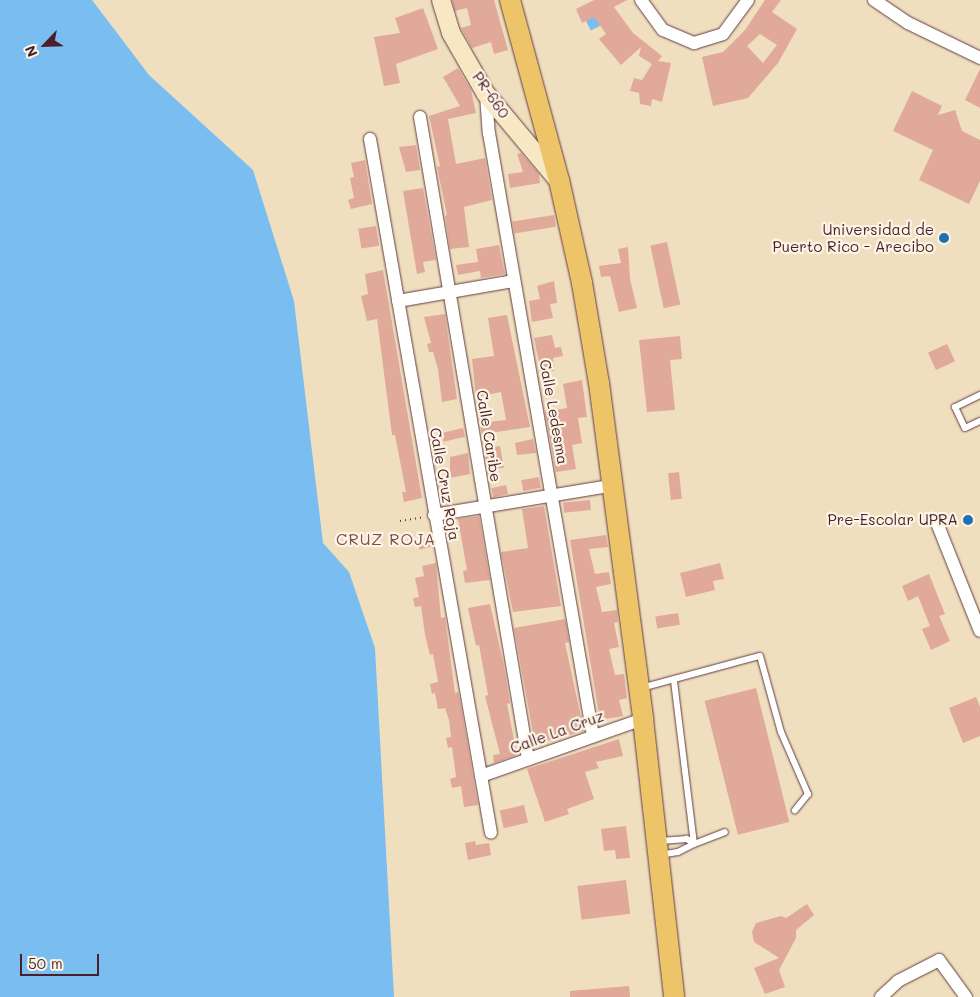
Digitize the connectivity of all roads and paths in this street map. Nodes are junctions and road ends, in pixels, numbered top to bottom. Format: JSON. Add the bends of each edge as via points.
{"nodes":[{"id":1,"x":441,"y":0,"type":"edge"},
{"id":2,"x":510,"y":0,"type":"edge"},
{"id":3,"x":641,"y":0,"type":"edge"},
{"id":4,"x":748,"y":0,"type":"edge"},
{"id":5,"x":874,"y":0,"type":"edge"},
{"id":6,"x":980,"y":58,"type":"edge"},
{"id":7,"x":486,"y":94,"type":"junction"},
{"id":8,"x":420,"y":117,"type":"dead end"},
{"id":9,"x":370,"y":139,"type":"dead end"},
{"id":10,"x":559,"y":180,"type":"junction"},
{"id":11,"x":514,"y":281,"type":"junction"},
{"id":12,"x":450,"y":292,"type":"junction"},
{"id":13,"x":398,"y":301,"type":"junction"},
{"id":14,"x":980,"y":395,"type":"edge"},
{"id":15,"x":980,"y":420,"type":"edge"},
{"id":16,"x":615,"y":485,"type":"junction"},
{"id":17,"x":552,"y":496,"type":"junction"},
{"id":18,"x":484,"y":507,"type":"junction"},
{"id":19,"x":434,"y":515,"type":"junction"},
{"id":20,"x":400,"y":521,"type":"dead end"},
{"id":21,"x":937,"y":523,"type":"dead end"},
{"id":22,"x":980,"y":631,"type":"edge"},
{"id":23,"x":674,"y":681,"type":"junction"},
{"id":24,"x":640,"y":688,"type":"junction"},
{"id":25,"x":643,"y":719,"type":"junction"},
{"id":26,"x":593,"y":736,"type":"junction"},
{"id":27,"x":528,"y":760,"type":"junction"},
{"id":28,"x":481,"y":776,"type":"junction"},
{"id":29,"x":795,"y":810,"type":"dead end"},
{"id":30,"x":725,"y":832,"type":"dead end"},
{"id":31,"x":491,"y":833,"type":"dead end"},
{"id":32,"x":694,"y":844,"type":"junction"},
{"id":33,"x":658,"y":848,"type":"junction"},
{"id":34,"x":674,"y":997,"type":"edge"},
{"id":35,"x":881,"y":997,"type":"edge"},
{"id":36,"x":966,"y":997,"type":"edge"}],
"edges":[{"from":1,"to":7,"type":"street","name":"PR-660","number":"PR-660","via":[[451,33]]},
{"from":2,"to":10,"type":"main road"},
{"from":3,"to":4,"type":"street","via":[[663,30],[694,43],[723,34]]},
{"from":5,"to":6,"type":"street","via":[[908,22]]},
{"from":7,"to":10,"type":"street","name":"PR-660","number":"PR-660"},
{"from":7,"to":11,"type":"street","name":"Calle Ledesma","via":[[489,132]]},
{"from":8,"to":12,"type":"street","name":"Calle Caribe"},
{"from":9,"to":13,"type":"street","name":"Calle Cruz Roja"},
{"from":10,"to":16,"type":"main road","via":[[582,282]]},
{"from":11,"to":12,"type":"street"},
{"from":11,"to":17,"type":"street","name":"Calle Ledesma"},
{"from":12,"to":13,"type":"street"},
{"from":12,"to":18,"type":"street","name":"Calle Caribe"},
{"from":13,"to":19,"type":"street","name":"Calle Cruz Roja"},
{"from":14,"to":15,"type":"lane","via":[[955,407],[965,428]]},
{"from":16,"to":17,"type":"street"},
{"from":16,"to":24,"type":"main road"},
{"from":17,"to":18,"type":"street"},
{"from":17,"to":26,"type":"street","name":"Calle Ledesma"},
{"from":18,"to":19,"type":"street"},
{"from":18,"to":27,"type":"street","name":"Calle Caribe"},
{"from":19,"to":20,"type":"path"},
{"from":19,"to":28,"type":"street","name":"Calle Cruz Roja"},
{"from":21,"to":22,"type":"street"},
{"from":23,"to":24,"type":"lane"},
{"from":23,"to":29,"type":"lane","via":[[760,656],[782,732],[808,794]]},
{"from":23,"to":32,"type":"lane"},
{"from":24,"to":25,"type":"main road"},
{"from":25,"to":26,"type":"street","name":"Calle La Cruz"},
{"from":25,"to":33,"type":"main road"},
{"from":26,"to":27,"type":"street","name":"Calle La Cruz"},
{"from":27,"to":28,"type":"street","name":"Calle La Cruz"},
{"from":28,"to":31,"type":"street","name":"Calle Cruz Roja"},
{"from":30,"to":32,"type":"lane"},
{"from":32,"to":33,"type":"lane","via":[[678,852]]},
{"from":32,"to":33,"type":"lane","via":[[687,839]]},
{"from":33,"to":34,"type":"main road"},
{"from":35,"to":36,"type":"street","via":[[898,981],[939,960]]}]}
